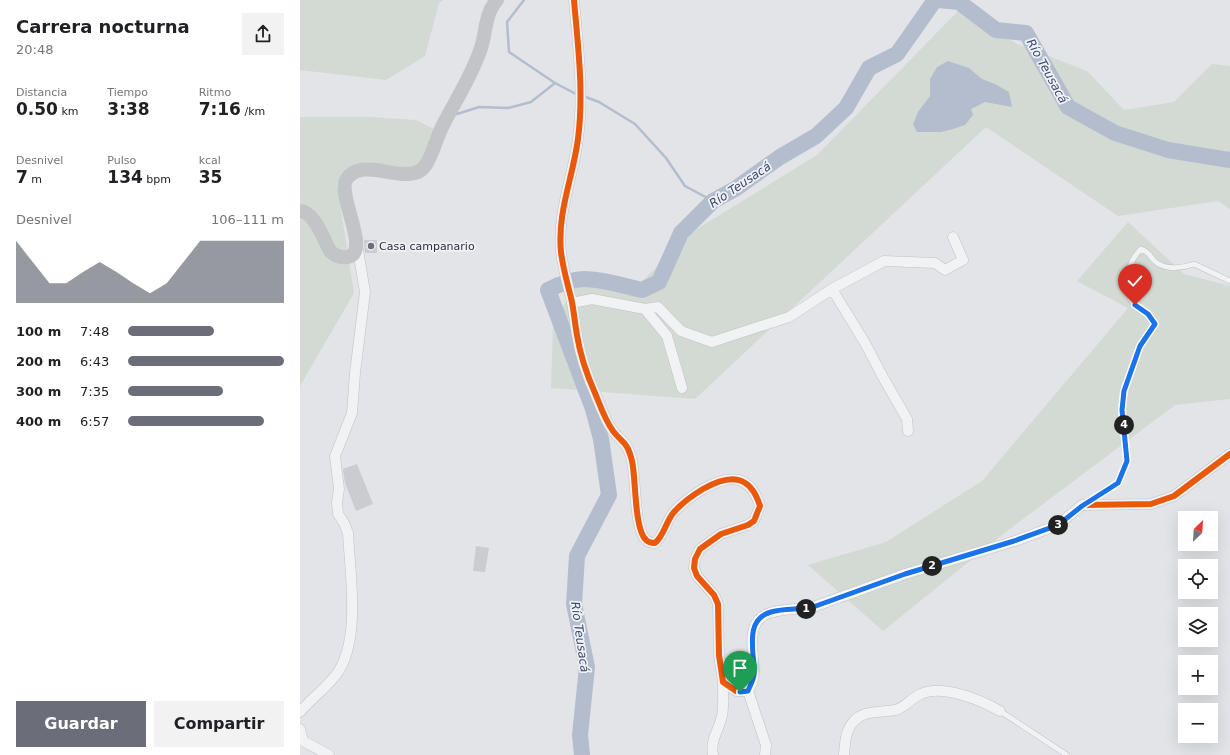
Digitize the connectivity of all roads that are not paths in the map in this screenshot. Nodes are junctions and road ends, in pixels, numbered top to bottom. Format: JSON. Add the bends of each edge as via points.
{"nodes":[{"id":1,"x":496,"y":0,"type":"edge"},
{"id":2,"x":574,"y":0,"type":"edge"},
{"id":3,"x":300,"y":211,"type":"edge"},
{"id":4,"x":953,"y":237,"type":"dead end"},
{"id":5,"x":357,"y":243,"type":"junction"},
{"id":6,"x":1230,"y":281,"type":"edge"},
{"id":7,"x":832,"y":289,"type":"junction"},
{"id":8,"x":572,"y":303,"type":"junction"},
{"id":9,"x":645,"y":309,"type":"junction"},
{"id":10,"x":682,"y":388,"type":"dead end"},
{"id":11,"x":908,"y":431,"type":"dead end"},
{"id":12,"x":1230,"y":454,"type":"edge"},
{"id":13,"x":1082,"y":506,"type":"junction"},
{"id":14,"x":723,"y":682,"type":"junction"},
{"id":15,"x":748,"y":691,"type":"junction"},
{"id":16,"x":1000,"y":711,"type":"joint"},
{"id":17,"x":300,"y":712,"type":"edge"},
{"id":18,"x":300,"y":729,"type":"edge"},
{"id":19,"x":329,"y":755,"type":"edge"},
{"id":20,"x":713,"y":755,"type":"edge"},
{"id":21,"x":765,"y":755,"type":"edge"},
{"id":22,"x":844,"y":755,"type":"edge"},
{"id":23,"x":1067,"y":755,"type":"edge"}],
"edges":[{"from":1,"to":5,"type":"street","via":[[489,14],[481,49],[473,68],[424,166],[418,172],[409,174],[363,169],[353,172],[344,184],[344,194]]},
{"from":2,"to":8,"type":"street","via":[[581,111],[578,141],[560,232],[564,272]]},
{"from":3,"to":5,"type":"street","via":[[312,217],[330,252],[335,255],[342,257],[354,254]]},
{"from":4,"to":7,"type":"street","via":[[963,260],[945,270],[935,263],[884,261]]},
{"from":5,"to":17,"type":"street","via":[[365,292],[352,413],[335,456],[339,482],[338,514],[348,533],[353,605],[348,651],[339,670]]},
{"from":6,"to":13,"type":"lane","via":[[1194,264],[1183,268],[1168,267],[1157,263],[1148,252],[1140,249],[1135,254],[1127,276],[1127,293],[1135,305],[1148,314],[1155,324],[1140,346],[1124,391],[1122,410],[1127,461],[1118,483]]},
{"from":7,"to":9,"type":"street","via":[[789,317],[712,342],[681,331],[658,307]]},
{"from":7,"to":11,"type":"street","via":[[907,419]]},
{"from":8,"to":9,"type":"street","via":[[592,299]]},
{"from":8,"to":14,"type":"street","via":[[577,337],[594,391],[613,430],[628,445],[633,464],[636,503],[642,534],[646,540],[655,543],[674,512],[692,496],[724,479],[733,478],[747,484],[758,500],[760,506],[754,521],[721,534],[700,549],[695,559],[694,568],[697,576],[714,595],[718,604],[719,655]]},
{"from":9,"to":10,"type":"street","via":[[667,336]]},
{"from":12,"to":13,"type":"street","via":[[1174,496],[1151,504]]},
{"from":13,"to":15,"type":"street","via":[[1058,525],[1014,541],[905,574],[813,607],[781,610],[763,615],[754,628],[754,675]]},
{"from":14,"to":15,"type":"street","via":[[736,691]]},
{"from":14,"to":20,"type":"street","via":[[722,716],[713,741]]},
{"from":15,"to":21,"type":"street","via":[[766,745]]},
{"from":16,"to":22,"type":"street","via":[[986,703],[946,692],[933,691],[922,694],[896,710],[864,714],[854,721],[845,736]]},
{"from":16,"to":23,"type":"lane"},
{"from":18,"to":19,"type":"street","via":[[303,741]]}]}
